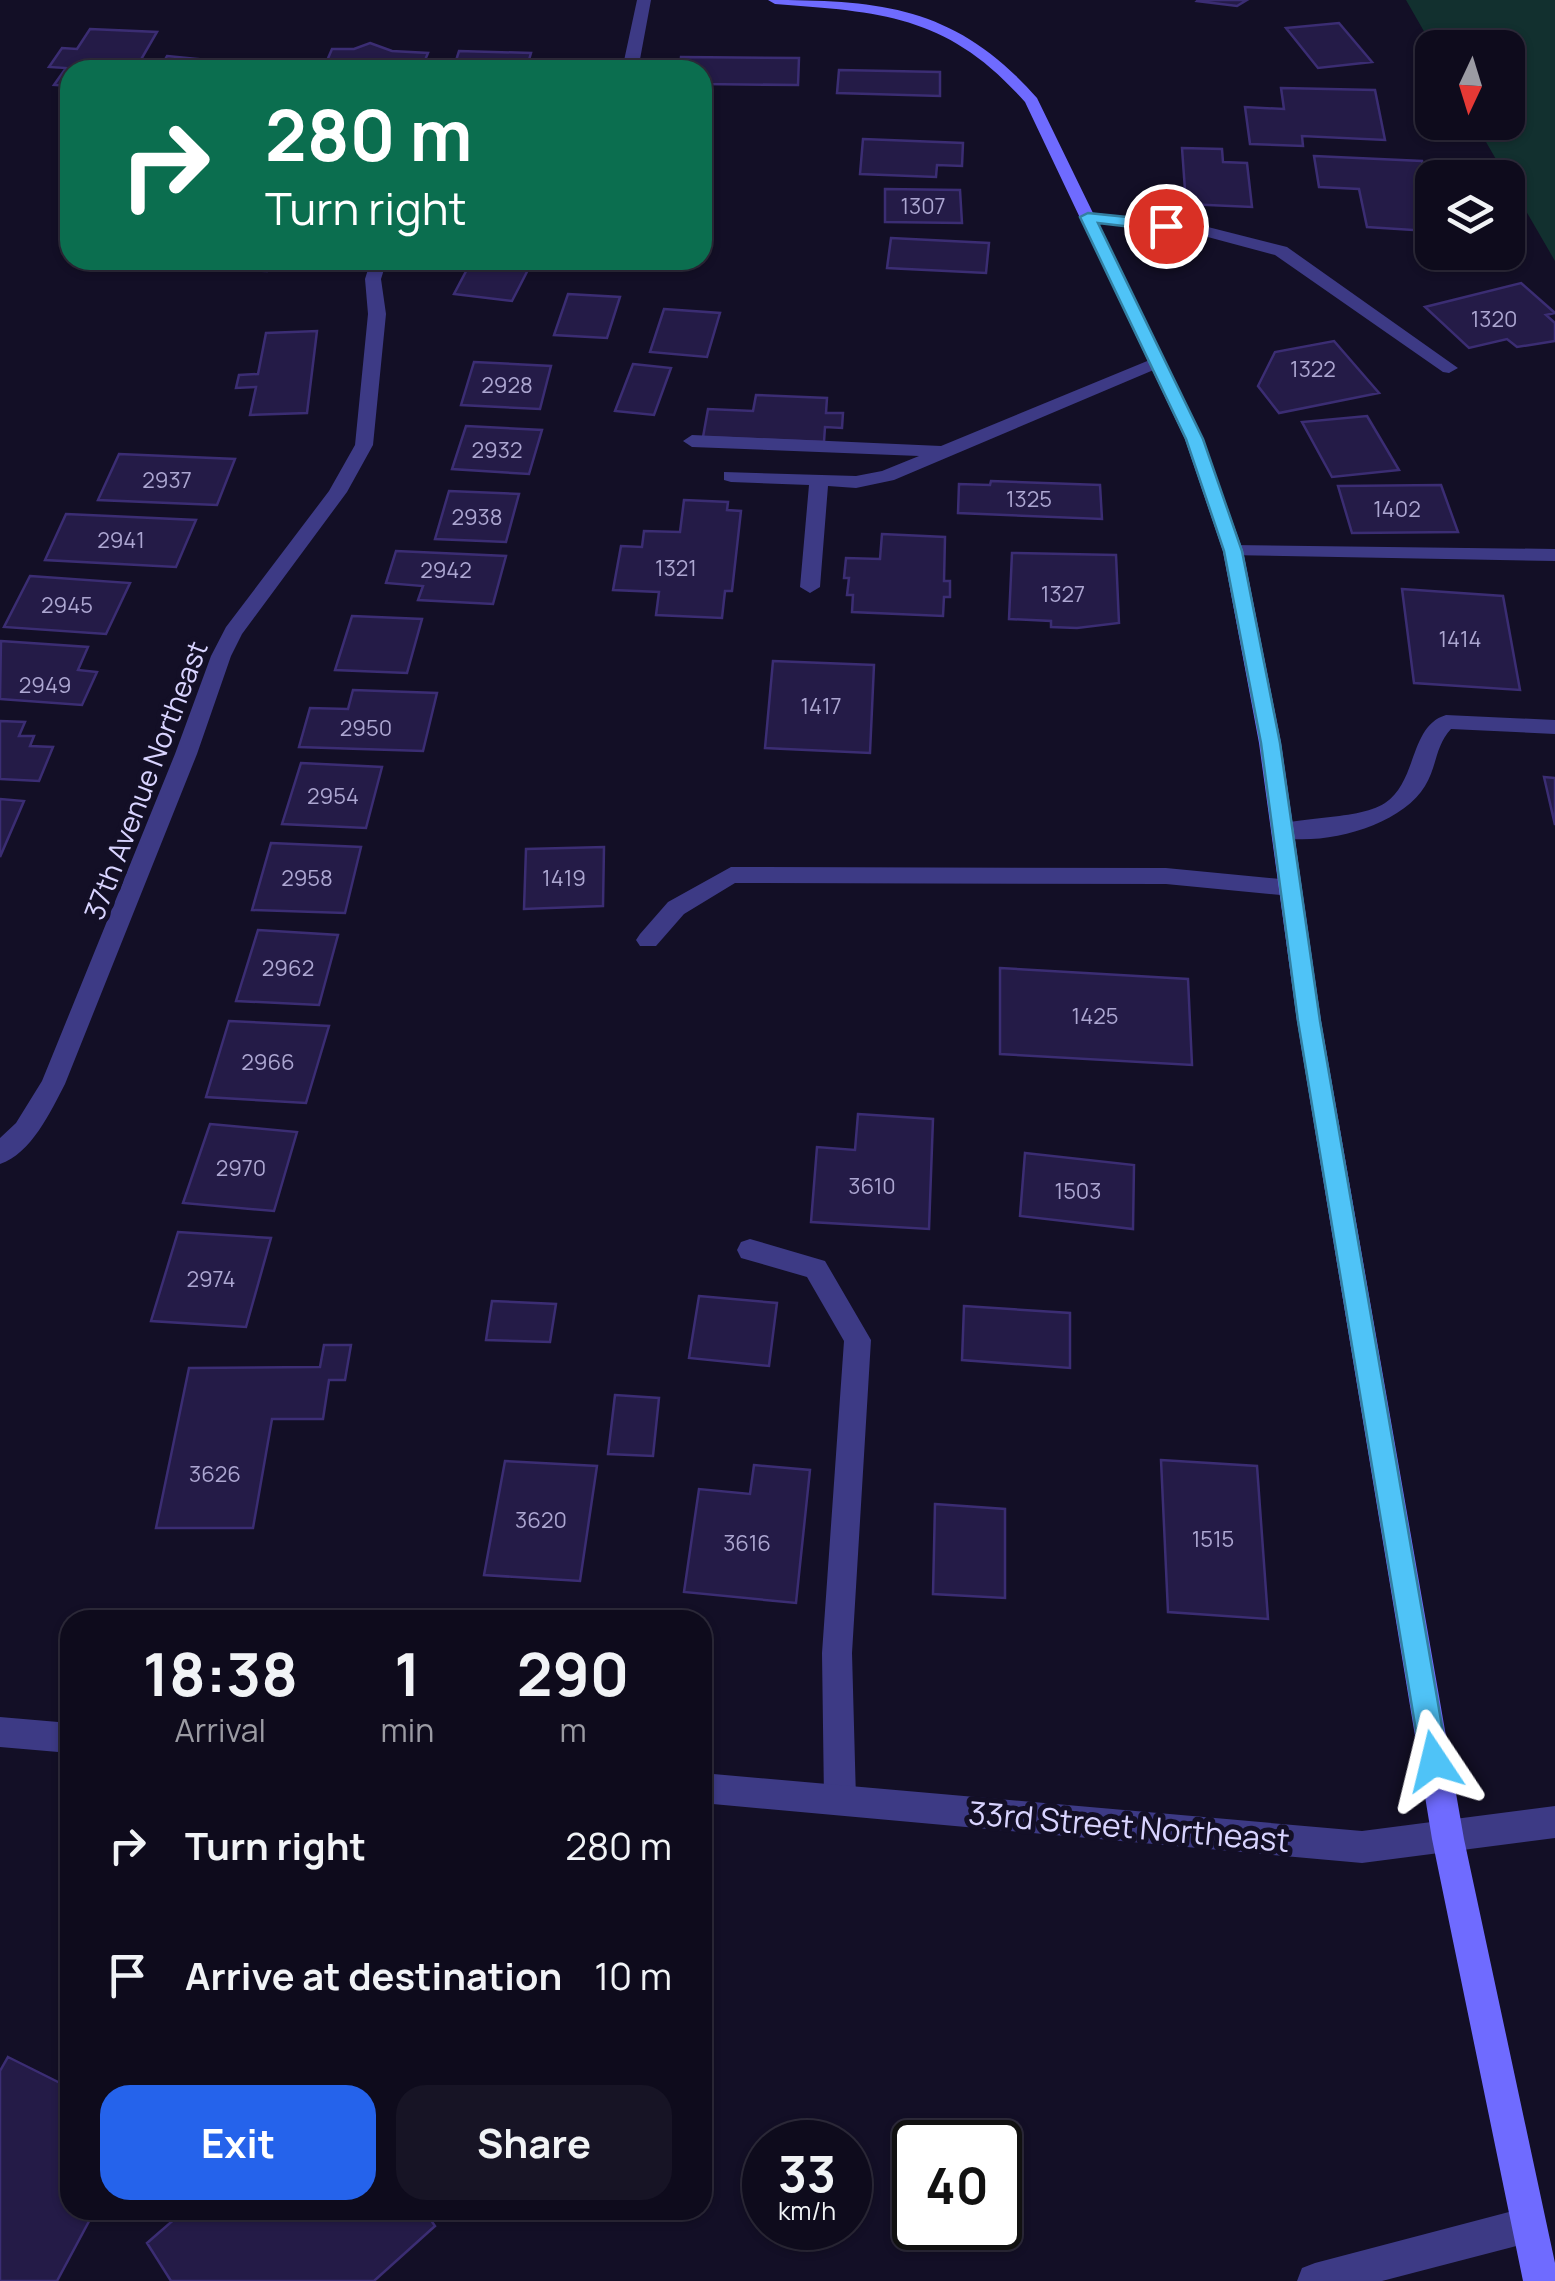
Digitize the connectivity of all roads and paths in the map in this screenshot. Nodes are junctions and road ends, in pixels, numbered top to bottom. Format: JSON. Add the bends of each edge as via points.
{"nodes":[{"id":1,"x":644,"y":0,"type":"edge"},
{"id":2,"x":775,"y":0,"type":"edge"},
{"id":3,"x":632,"y":60,"type":"edge"},
{"id":4,"x":1088,"y":217,"type":"junction"},
{"id":5,"x":376,"y":270,"type":"edge"},
{"id":6,"x":1157,"y":362,"type":"junction"},
{"id":7,"x":1448,"y":368,"type":"dead end"},
{"id":8,"x":692,"y":441,"type":"dead end"},
{"id":9,"x":947,"y":452,"type":"junction"},
{"id":10,"x":732,"y":476,"type":"dead end"},
{"id":11,"x":819,"y":480,"type":"junction"},
{"id":12,"x":1233,"y":551,"type":"junction"},
{"id":13,"x":1555,"y":555,"type":"edge"},
{"id":14,"x":810,"y":586,"type":"dead end"},
{"id":15,"x":1555,"y":727,"type":"edge"},
{"id":16,"x":1282,"y":830,"type":"junction"},
{"id":17,"x":1290,"y":888,"type":"junction"},
{"id":18,"x":648,"y":940,"type":"dead end"},
{"id":19,"x":0,"y":1154,"type":"edge"},
{"id":20,"x":750,"y":1250,"type":"dead end"},
{"id":21,"x":0,"y":1732,"type":"edge"},
{"id":22,"x":60,"y":1737,"type":"edge"},
{"id":23,"x":712,"y":1789,"type":"edge"},
{"id":24,"x":840,"y":1799,"type":"junction"},
{"id":25,"x":1555,"y":1822,"type":"edge"},
{"id":26,"x":1448,"y":1839,"type":"junction"},
{"id":27,"x":1528,"y":2224,"type":"junction"},
{"id":28,"x":1315,"y":2281,"type":"edge"},
{"id":29,"x":1541,"y":2281,"type":"edge"}],
"edges":[{"from":1,"to":3,"type":"street"},
{"from":2,"to":4,"type":"street","via":[[911,16],[982,49],[1032,102]]},
{"from":4,"to":6,"type":"street"},
{"from":4,"to":7,"type":"street","via":[[1204,230],[1281,252]]},
{"from":5,"to":19,"type":"street","name":"37th Avenue Northeast","via":[[364,445],[338,492],[233,632],[54,1084],[25,1130]]},
{"from":6,"to":9,"type":"street"},
{"from":6,"to":12,"type":"street","via":[[1194,439]]},
{"from":8,"to":9,"type":"street"},
{"from":9,"to":11,"type":"street","via":[[887,476]]},
{"from":10,"to":11,"type":"street"},
{"from":11,"to":14,"type":"street"},
{"from":12,"to":13,"type":"street"},
{"from":12,"to":16,"type":"street"},
{"from":15,"to":16,"type":"street","via":[[1446,722],[1426,741],[1417,782],[1393,811],[1352,825]]},
{"from":16,"to":17,"type":"street"},
{"from":17,"to":18,"type":"street","via":[[1166,876],[731,875],[676,908]]},
{"from":17,"to":26,"type":"street"},
{"from":20,"to":24,"type":"street","via":[[816,1268],[858,1340],[837,1654]]},
{"from":21,"to":22,"type":"street"},
{"from":23,"to":24,"type":"street","name":"33rd Street Northeast"},
{"from":24,"to":26,"type":"street","name":"33rd Street Northeast","via":[[1362,1848]]},
{"from":25,"to":26,"type":"street","name":"33rd Street Northeast"},
{"from":26,"to":27,"type":"street"},
{"from":27,"to":28,"type":"street"},
{"from":27,"to":29,"type":"street"}]}
